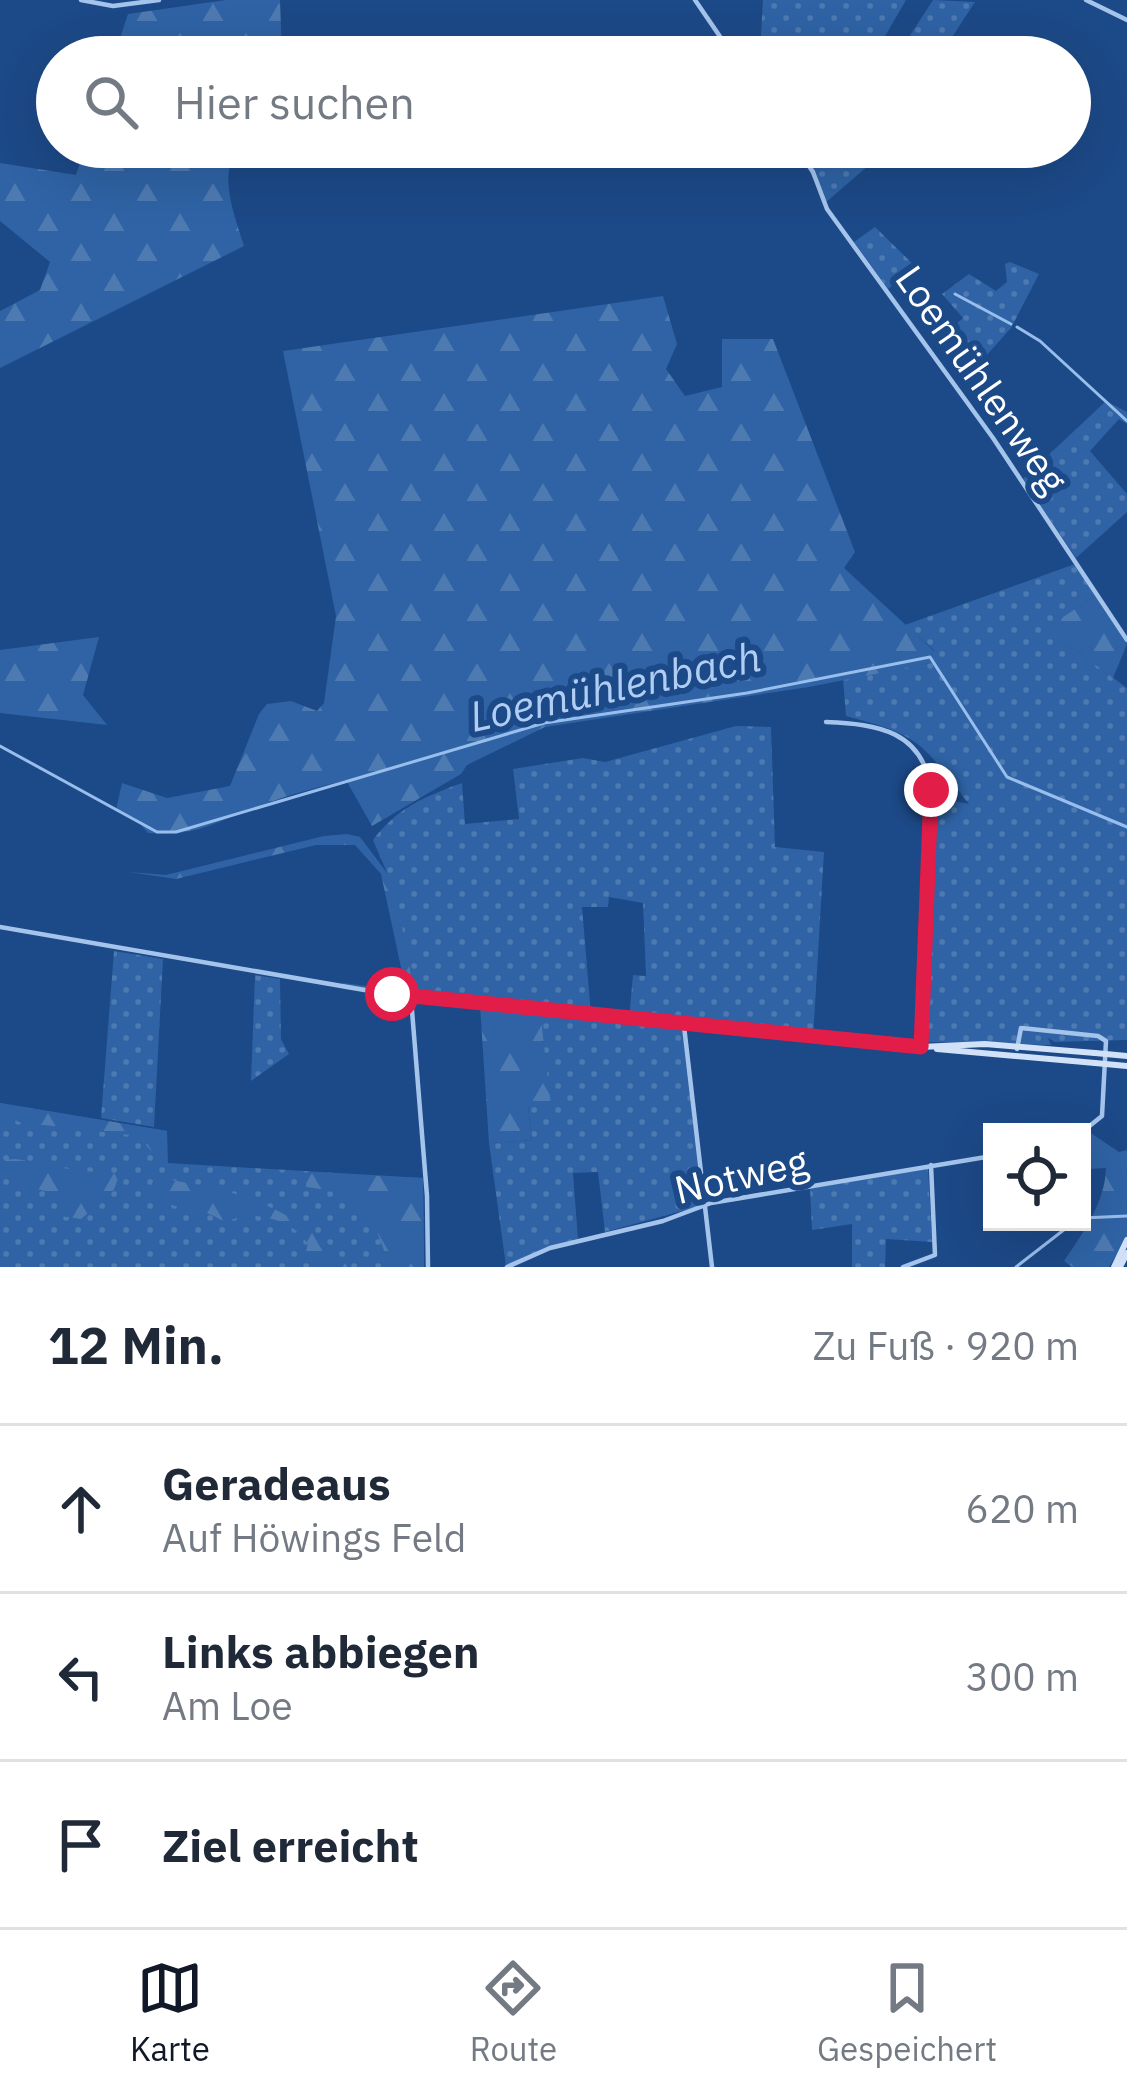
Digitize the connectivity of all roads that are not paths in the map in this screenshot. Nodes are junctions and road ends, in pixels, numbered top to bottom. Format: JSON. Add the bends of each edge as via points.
{"nodes":[{"id":1,"x":81,"y":0,"type":"edge"},
{"id":2,"x":158,"y":0,"type":"edge"},
{"id":3,"x":695,"y":0,"type":"edge"},
{"id":4,"x":1086,"y":0,"type":"edge"},
{"id":5,"x":1127,"y":20,"type":"edge"},
{"id":6,"x":720,"y":36,"type":"edge"},
{"id":7,"x":810,"y":168,"type":"edge"},
{"id":8,"x":1127,"y":640,"type":"edge"},
{"id":9,"x":826,"y":722,"type":"dead end"},
{"id":10,"x":0,"y":927,"type":"edge"},
{"id":11,"x":411,"y":998,"type":"junction"},
{"id":12,"x":684,"y":1026,"type":"junction"},
{"id":13,"x":921,"y":1047,"type":"junction"},
{"id":14,"x":1017,"y":1051,"type":"junction"},
{"id":15,"x":1127,"y":1056,"type":"edge"},
{"id":16,"x":1095,"y":1058,"type":"junction"},
{"id":17,"x":1127,"y":1066,"type":"edge"},
{"id":18,"x":1091,"y":1125,"type":"edge"},
{"id":19,"x":983,"y":1157,"type":"edge"},
{"id":20,"x":931,"y":1165,"type":"junction"},
{"id":21,"x":705,"y":1205,"type":"junction"},
{"id":22,"x":1127,"y":1240,"type":"edge"},
{"id":23,"x":1127,"y":1253,"type":"edge"},
{"id":24,"x":428,"y":1267,"type":"edge"},
{"id":25,"x":508,"y":1267,"type":"edge"},
{"id":26,"x":712,"y":1267,"type":"edge"},
{"id":27,"x":903,"y":1267,"type":"edge"},
{"id":28,"x":1117,"y":1267,"type":"edge"}],
"edges":[{"from":1,"to":2,"type":"street","via":[[112,7]]},
{"from":3,"to":6,"type":"street"},
{"from":4,"to":5,"type":"street"},
{"from":7,"to":8,"type":"street","name":"Loemühlenweg","via":[[827,209]]},
{"from":9,"to":13,"type":"street","via":[[879,730],[911,744],[928,765]]},
{"from":10,"to":11,"type":"street"},
{"from":11,"to":12,"type":"street"},
{"from":11,"to":24,"type":"street"},
{"from":12,"to":13,"type":"street"},
{"from":12,"to":21,"type":"street"},
{"from":13,"to":14,"type":"main road"},
{"from":14,"to":16,"type":"main road"},
{"from":14,"to":18,"type":"street","via":[[1017,1033],[1026,1028],[1106,1042],[1102,1116]]},
{"from":15,"to":16,"type":"main road","bridge":true},
{"from":16,"to":17,"type":"main road","bridge":true},
{"from":19,"to":20,"type":"street","name":"Notweg"},
{"from":20,"to":21,"type":"street","name":"Notweg"},
{"from":20,"to":27,"type":"street","via":[[935,1256]]},
{"from":21,"to":25,"type":"street","name":"Notweg"},
{"from":21,"to":26,"type":"street"},
{"from":22,"to":28,"type":"main road"},
{"from":23,"to":28,"type":"main road"}]}
